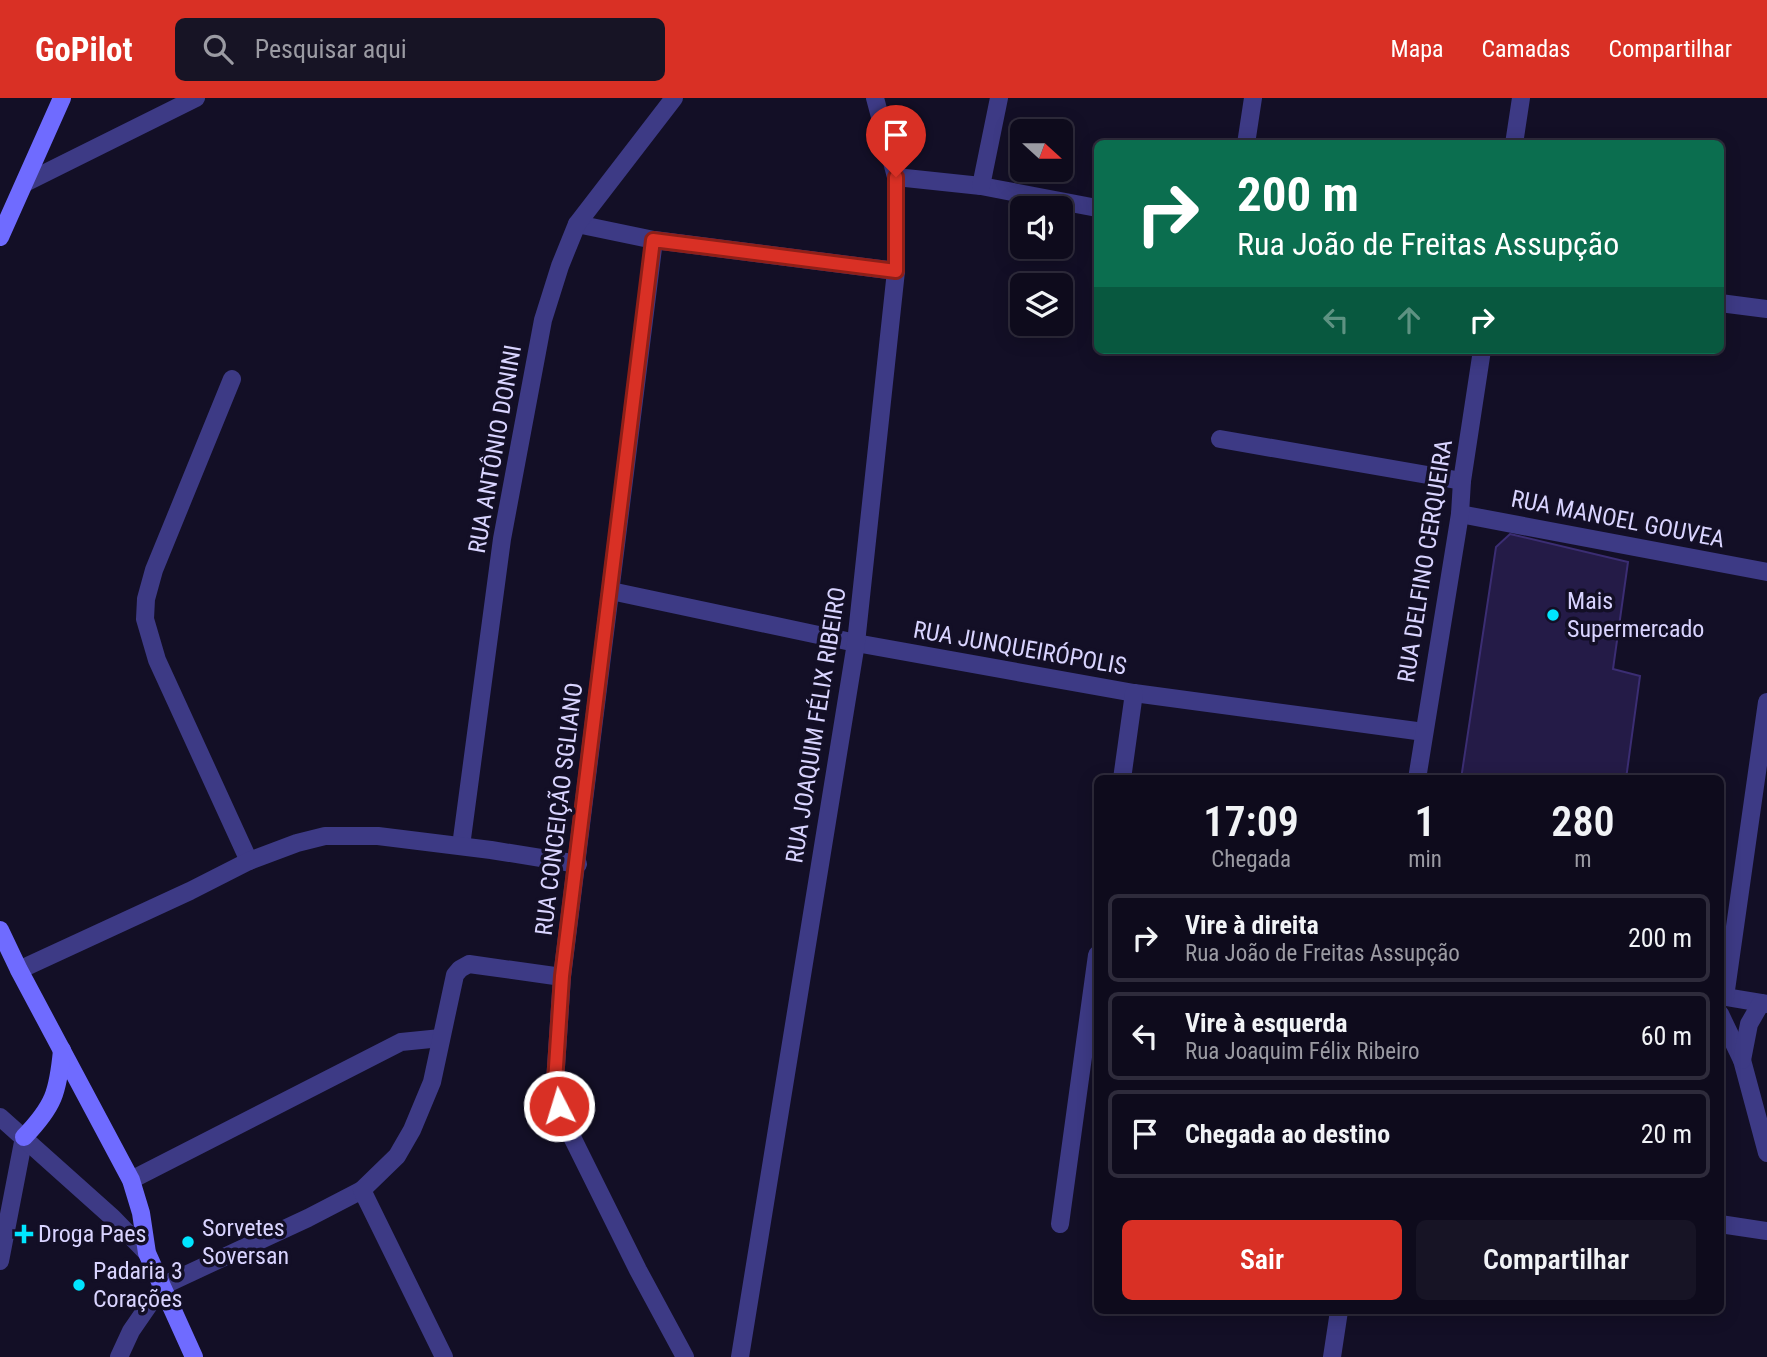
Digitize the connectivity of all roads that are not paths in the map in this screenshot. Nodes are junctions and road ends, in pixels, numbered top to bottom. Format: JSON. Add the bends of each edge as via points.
{"nodes":[{"id":1,"x":62,"y":98,"type":"edge"},
{"id":2,"x":196,"y":98,"type":"edge"},
{"id":3,"x":674,"y":98,"type":"edge"},
{"id":4,"x":875,"y":98,"type":"edge"},
{"id":5,"x":999,"y":98,"type":"edge"},
{"id":6,"x":1254,"y":98,"type":"edge"},
{"id":7,"x":1521,"y":98,"type":"edge"},
{"id":8,"x":1247,"y":140,"type":"edge"},
{"id":9,"x":1515,"y":140,"type":"edge"},
{"id":10,"x":896,"y":177,"type":"junction"},
{"id":11,"x":25,"y":183,"type":"junction"},
{"id":12,"x":981,"y":186,"type":"junction"},
{"id":13,"x":1094,"y":207,"type":"edge"},
{"id":14,"x":578,"y":225,"type":"junction"},
{"id":15,"x":0,"y":237,"type":"edge"},
{"id":16,"x":653,"y":240,"type":"junction"},
{"id":17,"x":896,"y":271,"type":"junction"},
{"id":18,"x":1724,"y":304,"type":"edge"},
{"id":19,"x":1767,"y":309,"type":"edge"},
{"id":20,"x":1481,"y":354,"type":"edge"},
{"id":21,"x":232,"y":379,"type":"dead end"},
{"id":22,"x":1220,"y":439,"type":"dead end"},
{"id":23,"x":1462,"y":481,"type":"junction"},
{"id":24,"x":1460,"y":514,"type":"junction"},
{"id":25,"x":1767,"y":572,"type":"edge"},
{"id":26,"x":611,"y":591,"type":"junction"},
{"id":27,"x":856,"y":643,"type":"junction"},
{"id":28,"x":1134,"y":693,"type":"junction"},
{"id":29,"x":1767,"y":702,"type":"edge"},
{"id":30,"x":1424,"y":732,"type":"junction"},
{"id":31,"x":1123,"y":775,"type":"edge"},
{"id":32,"x":1418,"y":775,"type":"edge"},
{"id":33,"x":461,"y":846,"type":"junction"},
{"id":34,"x":248,"y":861,"type":"junction"},
{"id":35,"x":578,"y":864,"type":"junction"},
{"id":36,"x":0,"y":929,"type":"edge"},
{"id":37,"x":19,"y":970,"type":"junction"},
{"id":38,"x":562,"y":976,"type":"junction"},
{"id":39,"x":1094,"y":977,"type":"edge"},
{"id":40,"x":1724,"y":989,"type":"edge"},
{"id":41,"x":1724,"y":1002,"type":"edge"},
{"id":42,"x":1764,"y":1003,"type":"edge"},
{"id":43,"x":1724,"y":1008,"type":"edge"},
{"id":44,"x":441,"y":1038,"type":"junction"},
{"id":45,"x":62,"y":1050,"type":"junction"},
{"id":46,"x":1742,"y":1060,"type":"junction"},
{"id":47,"x":0,"y":1117,"type":"edge"},
{"id":48,"x":24,"y":1136,"type":"junction"},
{"id":49,"x":1767,"y":1153,"type":"edge"},
{"id":50,"x":131,"y":1180,"type":"junction"},
{"id":51,"x":362,"y":1190,"type":"junction"},
{"id":52,"x":1060,"y":1224,"type":"dead end"},
{"id":53,"x":1724,"y":1225,"type":"edge"},
{"id":54,"x":1767,"y":1231,"type":"edge"},
{"id":55,"x":147,"y":1253,"type":"junction"},
{"id":56,"x":0,"y":1261,"type":"edge"},
{"id":57,"x":162,"y":1286,"type":"junction"},
{"id":58,"x":1339,"y":1314,"type":"edge"},
{"id":59,"x":119,"y":1357,"type":"edge"},
{"id":60,"x":194,"y":1357,"type":"edge"},
{"id":61,"x":444,"y":1357,"type":"edge"},
{"id":62,"x":685,"y":1357,"type":"edge"},
{"id":63,"x":740,"y":1357,"type":"edge"},
{"id":64,"x":1332,"y":1357,"type":"edge"}],
"edges":[{"from":1,"to":11,"type":"street"},
{"from":2,"to":11,"type":"street"},
{"from":3,"to":14,"type":"street","name":"RUA ANTÔNIO DONINI"},
{"from":4,"to":10,"type":"street","name":"RUA JOAQUIM FÉLIX RIBEIRO"},
{"from":5,"to":12,"type":"street"},
{"from":6,"to":8,"type":"street"},
{"from":7,"to":9,"type":"street"},
{"from":10,"to":12,"type":"street"},
{"from":10,"to":17,"type":"street","name":"RUA JOAQUIM FÉLIX RIBEIRO"},
{"from":11,"to":15,"type":"street"},
{"from":12,"to":13,"type":"street"},
{"from":14,"to":16,"type":"street"},
{"from":14,"to":33,"type":"street","name":"RUA ANTÔNIO DONINI","via":[[559,265],[528,390],[502,539]]},
{"from":16,"to":17,"type":"street"},
{"from":16,"to":26,"type":"street","name":"RUA CONCEIÇÃO SGLIANO"},
{"from":17,"to":27,"type":"street","name":"RUA JOAQUIM FÉLIX RIBEIRO"},
{"from":18,"to":19,"type":"street"},
{"from":20,"to":23,"type":"street","name":"RUA DELFINO CERQUEIRA"},
{"from":21,"to":34,"type":"street","via":[[155,570],[145,619],[169,690]]},
{"from":22,"to":23,"type":"street"},
{"from":23,"to":24,"type":"street","name":"RUA DELFINO CERQUEIRA"},
{"from":24,"to":25,"type":"street","name":"RUA MANOEL GOUVEA"},
{"from":24,"to":30,"type":"street","name":"RUA DELFINO CERQUEIRA"},
{"from":26,"to":27,"type":"street","name":"RUA JUNQUEIRÓPOLIS"},
{"from":26,"to":35,"type":"street","name":"RUA CONCEIÇÃO SGLIANO"},
{"from":27,"to":28,"type":"street","name":"RUA JUNQUEIRÓPOLIS"},
{"from":27,"to":63,"type":"street","name":"RUA JOAQUIM FÉLIX RIBEIRO"},
{"from":28,"to":30,"type":"street","name":"RUA JUNQUEIRÓPOLIS"},
{"from":28,"to":31,"type":"street"},
{"from":29,"to":40,"type":"street"},
{"from":30,"to":32,"type":"street","name":"RUA DELFINO CERQUEIRA"},
{"from":33,"to":34,"type":"street","via":[[378,836],[326,836]]},
{"from":33,"to":35,"type":"street"},
{"from":34,"to":37,"type":"street"},
{"from":35,"to":38,"type":"street","name":"RUA CONCEIÇÃO SGLIANO"},
{"from":36,"to":37,"type":"street"},
{"from":37,"to":45,"type":"street"},
{"from":38,"to":44,"type":"street","via":[[470,964],[460,969]]},
{"from":38,"to":62,"type":"street","name":"RUA CONCEIÇÃO SGLIANO","via":[[555,1082],[559,1106]]},
{"from":39,"to":52,"type":"street"},
{"from":41,"to":42,"type":"street"},
{"from":42,"to":46,"type":"street","via":[[1749,1024]]},
{"from":43,"to":46,"type":"street"},
{"from":44,"to":50,"type":"street","via":[[401,1042]]},
{"from":44,"to":51,"type":"street","via":[[432,1082],[412,1130],[397,1156]]},
{"from":45,"to":48,"type":"street","via":[[59,1086],[43,1118]]},
{"from":45,"to":50,"type":"street"},
{"from":46,"to":49,"type":"street"},
{"from":47,"to":48,"type":"street"},
{"from":48,"to":55,"type":"street"},
{"from":48,"to":56,"type":"street"},
{"from":50,"to":55,"type":"street"},
{"from":51,"to":57,"type":"street"},
{"from":51,"to":61,"type":"street"},
{"from":53,"to":54,"type":"street"},
{"from":55,"to":57,"type":"street"},
{"from":57,"to":59,"type":"street"},
{"from":57,"to":60,"type":"street"},
{"from":58,"to":64,"type":"street"}]}
